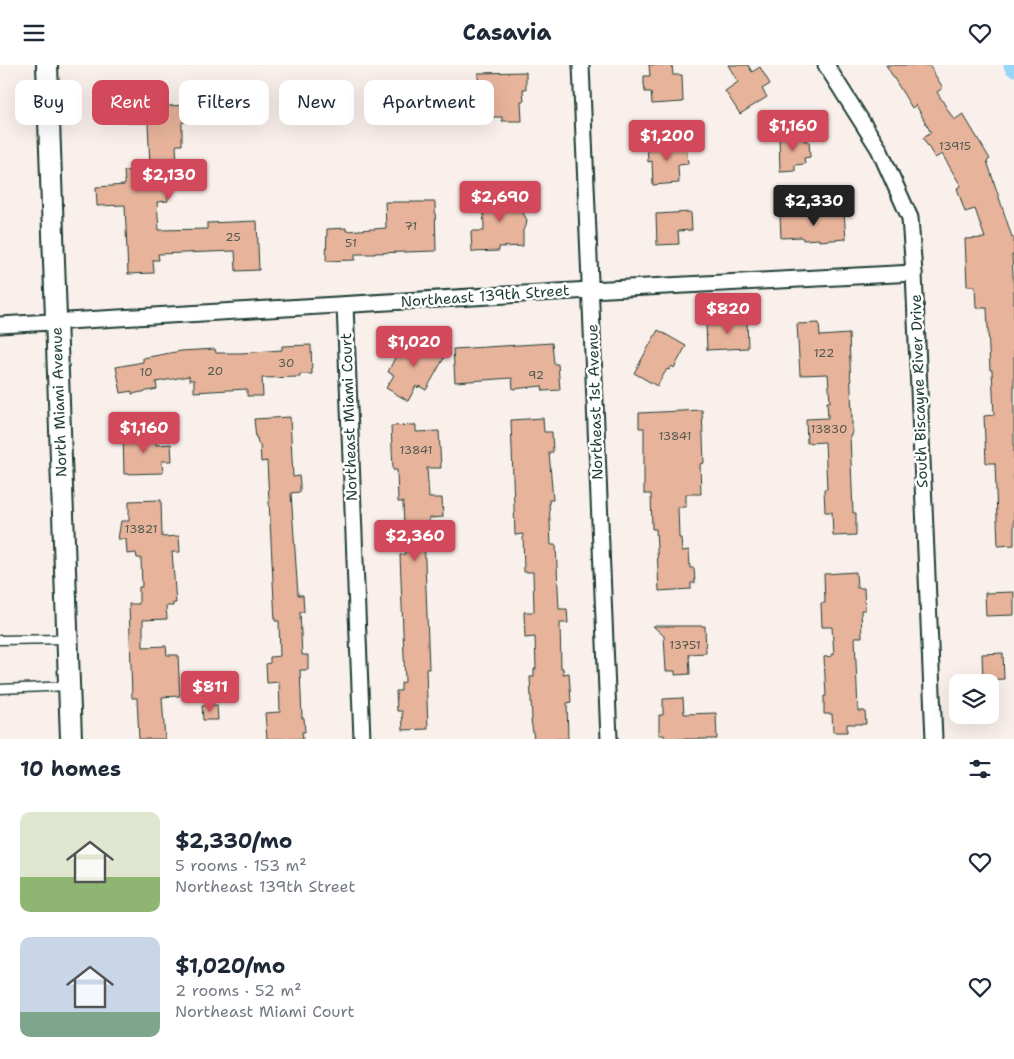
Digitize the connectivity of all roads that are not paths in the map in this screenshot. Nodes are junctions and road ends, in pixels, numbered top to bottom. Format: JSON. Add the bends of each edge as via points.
{"nodes":[{"id":1,"x":47,"y":65,"type":"edge"},
{"id":2,"x":581,"y":65,"type":"edge"},
{"id":3,"x":826,"y":65,"type":"edge"},
{"id":4,"x":914,"y":273,"type":"junction"},
{"id":5,"x":590,"y":290,"type":"junction"},
{"id":6,"x":345,"y":305,"type":"junction"},
{"id":7,"x":56,"y":322,"type":"junction"},
{"id":8,"x":0,"y":325,"type":"edge"},
{"id":9,"x":0,"y":639,"type":"edge"},
{"id":10,"x":68,"y":639,"type":"junction"},
{"id":11,"x":69,"y":686,"type":"junction"},
{"id":12,"x":0,"y":689,"type":"edge"},
{"id":13,"x":71,"y":739,"type":"edge"},
{"id":14,"x":362,"y":739,"type":"edge"},
{"id":15,"x":608,"y":739,"type":"edge"},
{"id":16,"x":934,"y":739,"type":"edge"}],
"edges":[{"from":1,"to":7,"type":"street","name":"North Miami Avenue"},
{"from":2,"to":5,"type":"street","name":"Northeast 1st Avenue"},
{"from":3,"to":4,"type":"street","name":"South Biscayne River Drive","via":[[880,149],[910,218]]},
{"from":4,"to":5,"type":"street","name":"Northeast 139th Street"},
{"from":4,"to":16,"type":"street","name":"South Biscayne River Drive"},
{"from":5,"to":6,"type":"street","name":"Northeast 139th Street"},
{"from":5,"to":15,"type":"street","name":"Northeast 1st Avenue"},
{"from":6,"to":7,"type":"street","name":"Northeast 139th Street"},
{"from":6,"to":14,"type":"street","name":"Northeast Miami Court"},
{"from":7,"to":8,"type":"street","name":"Northeast 139th Street"},
{"from":7,"to":10,"type":"street","name":"North Miami Avenue"},
{"from":9,"to":10,"type":"lane"},
{"from":10,"to":11,"type":"street","name":"North Miami Avenue"},
{"from":11,"to":12,"type":"lane"},
{"from":11,"to":13,"type":"street","name":"North Miami Avenue"}]}
